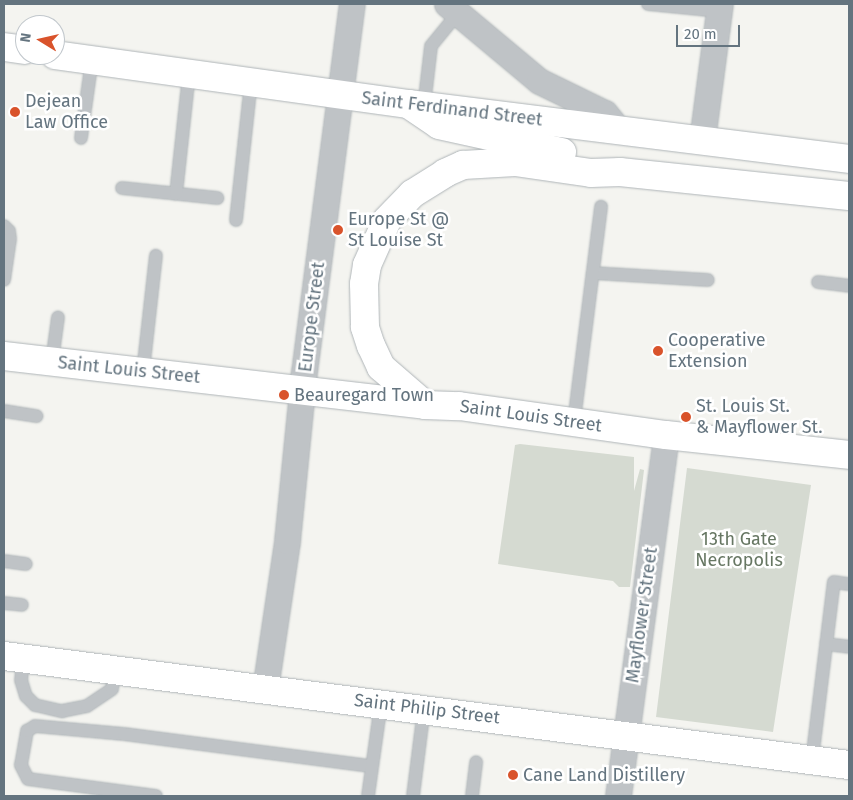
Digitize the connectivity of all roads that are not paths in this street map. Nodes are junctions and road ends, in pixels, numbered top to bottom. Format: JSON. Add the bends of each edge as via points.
{"nodes":[{"id":1,"x":352,"y":4,"type":"edge"},
{"id":2,"x":648,"y":4,"type":"edge"},
{"id":3,"x":719,"y":7,"type":"edge"},
{"id":4,"x":452,"y":8,"type":"edge"},
{"id":5,"x":65,"y":56,"type":"edge"},
{"id":6,"x":92,"y":60,"type":"junction"},
{"id":7,"x":189,"y":75,"type":"junction"},
{"id":8,"x":251,"y":83,"type":"junction"},
{"id":9,"x":341,"y":95,"type":"junction"},
{"id":10,"x":416,"y":105,"type":"junction"},
{"id":11,"x":619,"y":130,"type":"junction"},
{"id":12,"x":81,"y":138,"type":"dead end"},
{"id":13,"x":702,"y":140,"type":"junction"},
{"id":14,"x":849,"y":159,"type":"edge"},
{"id":15,"x":620,"y":172,"type":"junction"},
{"id":16,"x":122,"y":188,"type":"dead end"},
{"id":17,"x":176,"y":194,"type":"junction"},
{"id":18,"x":849,"y":196,"type":"edge"},
{"id":19,"x":218,"y":198,"type":"dead end"},
{"id":20,"x":601,"y":208,"type":"dead end"},
{"id":21,"x":236,"y":220,"type":"dead end"},
{"id":22,"x":4,"y":226,"type":"edge"},
{"id":23,"x":156,"y":256,"type":"dead end"},
{"id":24,"x":593,"y":273,"type":"junction"},
{"id":25,"x":4,"y":280,"type":"edge"},
{"id":26,"x":708,"y":280,"type":"dead end"},
{"id":27,"x":818,"y":282,"type":"dead end"},
{"id":28,"x":849,"y":286,"type":"edge"},
{"id":29,"x":58,"y":317,"type":"dead end"},
{"id":30,"x":4,"y":356,"type":"edge"},
{"id":31,"x":52,"y":361,"type":"junction"},
{"id":32,"x":143,"y":371,"type":"junction"},
{"id":33,"x":302,"y":390,"type":"junction"},
{"id":34,"x":425,"y":405,"type":"junction"},
{"id":35,"x":4,"y":411,"type":"edge"},
{"id":36,"x":37,"y":416,"type":"dead end"},
{"id":37,"x":574,"y":421,"type":"junction"},
{"id":38,"x":666,"y":435,"type":"junction"},
{"id":39,"x":849,"y":453,"type":"edge"},
{"id":40,"x":4,"y":561,"type":"edge"},
{"id":41,"x":26,"y":564,"type":"dead end"},
{"id":42,"x":849,"y":584,"type":"edge"},
{"id":43,"x":4,"y":603,"type":"edge"},
{"id":44,"x":22,"y":605,"type":"dead end"},
{"id":45,"x":826,"y":644,"type":"junction"},
{"id":46,"x":849,"y":647,"type":"edge"},
{"id":47,"x":13,"y":658,"type":"edge"},
{"id":48,"x":115,"y":670,"type":"junction"},
{"id":49,"x":265,"y":689,"type":"junction"},
{"id":50,"x":381,"y":704,"type":"junction"},
{"id":51,"x":424,"y":709,"type":"junction"},
{"id":52,"x":69,"y":711,"type":"junction"},
{"id":53,"x":73,"y":730,"type":"junction"},
{"id":54,"x":626,"y":734,"type":"junction"},
{"id":55,"x":812,"y":760,"type":"junction"},
{"id":56,"x":476,"y":762,"type":"dead end"},
{"id":57,"x":849,"y":765,"type":"edge"},
{"id":58,"x":372,"y":766,"type":"junction"},
{"id":59,"x":156,"y":796,"type":"edge"},
{"id":60,"x":368,"y":796,"type":"edge"},
{"id":61,"x":414,"y":796,"type":"edge"},
{"id":62,"x":472,"y":796,"type":"edge"},
{"id":63,"x":618,"y":796,"type":"edge"}],
"edges":[{"from":1,"to":9,"type":"street","name":"Europe Street"},
{"from":2,"to":3,"type":"lane"},
{"from":3,"to":13,"type":"street"},
{"from":4,"to":10,"type":"lane","via":[[431,46]]},
{"from":4,"to":11,"type":"street","via":[[539,81],[606,113]]},
{"from":5,"to":6,"type":"main road","name":"Saint Ferdinand Street"},
{"from":6,"to":7,"type":"main road","name":"Saint Ferdinand Street"},
{"from":6,"to":12,"type":"lane"},
{"from":7,"to":8,"type":"main road","name":"Saint Ferdinand Street"},
{"from":7,"to":17,"type":"lane"},
{"from":8,"to":9,"type":"main road","name":"Saint Ferdinand Street"},
{"from":8,"to":21,"type":"lane"},
{"from":9,"to":10,"type":"main road","name":"Saint Ferdinand Street"},
{"from":9,"to":33,"type":"street","name":"Europe Street"},
{"from":10,"to":11,"type":"main road","name":"Saint Ferdinand Street"},
{"from":10,"to":15,"type":"main road","via":[[439,125],[592,159]]},
{"from":11,"to":13,"type":"main road","name":"Saint Ferdinand Street"},
{"from":13,"to":14,"type":"main road","name":"Saint Ferdinand Street"},
{"from":15,"to":18,"type":"main road"},
{"from":15,"to":34,"type":"main road","via":[[591,173],[515,162],[463,165],[428,181],[397,208],[375,242],[367,265],[366,327],[382,366]]},
{"from":16,"to":17,"type":"lane"},
{"from":17,"to":19,"type":"lane"},
{"from":20,"to":24,"type":"lane"},
{"from":22,"to":25,"type":"lane","via":[[10,231]]},
{"from":23,"to":32,"type":"lane"},
{"from":24,"to":26,"type":"lane"},
{"from":24,"to":37,"type":"lane"},
{"from":27,"to":28,"type":"lane"},
{"from":29,"to":31,"type":"lane"},
{"from":30,"to":31,"type":"main road","name":"Saint Louis Street"},
{"from":31,"to":32,"type":"main road","name":"Saint Louis Street"},
{"from":32,"to":33,"type":"main road","name":"Saint Louis Street"},
{"from":33,"to":34,"type":"main road","name":"Saint Louis Street"},
{"from":33,"to":49,"type":"street","name":"Europe Street","via":[[287,541]]},
{"from":34,"to":37,"type":"main road","name":"Saint Louis Street","via":[[459,406]]},
{"from":35,"to":36,"type":"lane"},
{"from":37,"to":38,"type":"main road","name":"Saint Louis Street"},
{"from":38,"to":39,"type":"main road","name":"Saint Louis Street"},
{"from":38,"to":54,"type":"street","name":"Mayflower Street"},
{"from":40,"to":41,"type":"lane"},
{"from":42,"to":45,"type":"lane","via":[[834,582]]},
{"from":43,"to":44,"type":"lane"},
{"from":45,"to":46,"type":"lane"},
{"from":45,"to":55,"type":"lane"},
{"from":47,"to":48,"type":"main road","name":"Saint Philip Street"},
{"from":47,"to":52,"type":"lane","via":[[30,701],[42,708]]},
{"from":48,"to":49,"type":"main road","name":"Saint Philip Street"},
{"from":48,"to":52,"type":"lane","via":[[112,688],[87,706]]},
{"from":49,"to":50,"type":"main road","name":"Saint Philip Street"},
{"from":50,"to":51,"type":"main road","name":"Saint Philip Street"},
{"from":50,"to":58,"type":"lane"},
{"from":51,"to":54,"type":"main road","name":"Saint Philip Street"},
{"from":51,"to":61,"type":"lane"},
{"from":52,"to":53,"type":"lane"},
{"from":53,"to":58,"type":"lane","via":[[231,746]]},
{"from":53,"to":59,"type":"lane","via":[[35,726],[27,732],[21,765],[28,779]]},
{"from":54,"to":55,"type":"main road","name":"Saint Philip Street"},
{"from":54,"to":63,"type":"street","name":"Mayflower Street"},
{"from":55,"to":57,"type":"main road","name":"Saint Philip Street"},
{"from":56,"to":62,"type":"lane"},
{"from":58,"to":60,"type":"lane"}]}
